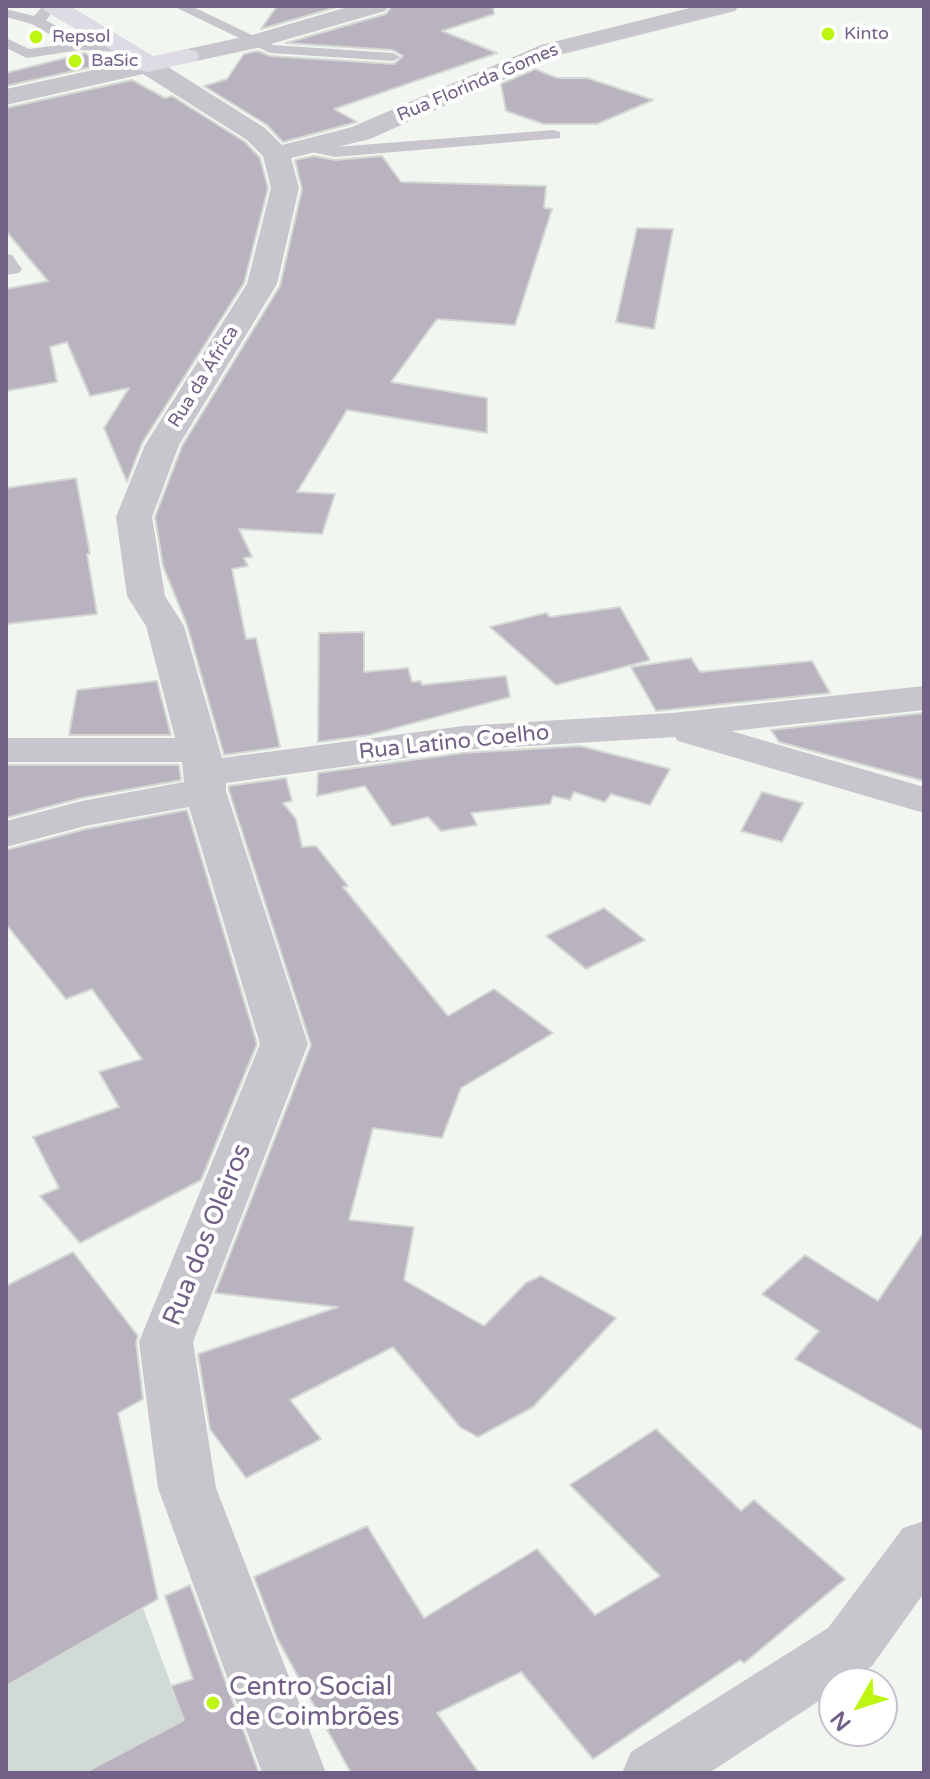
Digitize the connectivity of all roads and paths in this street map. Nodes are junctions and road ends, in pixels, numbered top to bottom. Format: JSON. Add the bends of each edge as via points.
{"nodes":[{"id":1,"x":97,"y":6,"type":"edge"},
{"id":2,"x":180,"y":6,"type":"edge"},
{"id":3,"x":377,"y":6,"type":"edge"},
{"id":4,"x":727,"y":6,"type":"edge"},
{"id":5,"x":47,"y":11,"type":"edge"},
{"id":6,"x":6,"y":13,"type":"edge"},
{"id":7,"x":143,"y":40,"type":"junction"},
{"id":8,"x":257,"y":41,"type":"junction"},
{"id":9,"x":6,"y":42,"type":"edge"},
{"id":10,"x":80,"y":46,"type":"junction"},
{"id":11,"x":187,"y":56,"type":"junction"},
{"id":12,"x":393,"y":57,"type":"dead end"},
{"id":13,"x":148,"y":65,"type":"junction"},
{"id":14,"x":6,"y":97,"type":"edge"},
{"id":15,"x":554,"y":135,"type":"dead end"},
{"id":16,"x":308,"y":147,"type":"junction"},
{"id":17,"x":276,"y":154,"type":"junction"},
{"id":18,"x":6,"y":259,"type":"edge"},
{"id":19,"x":6,"y":270,"type":"edge"},
{"id":20,"x":924,"y":698,"type":"edge"},
{"id":21,"x":672,"y":725,"type":"junction"},
{"id":22,"x":6,"y":750,"type":"edge"},
{"id":23,"x":203,"y":771,"type":"junction"},
{"id":24,"x":924,"y":800,"type":"edge"},
{"id":25,"x":6,"y":834,"type":"edge"},
{"id":26,"x":924,"y":1546,"type":"edge"},
{"id":27,"x":294,"y":1773,"type":"edge"},
{"id":28,"x":654,"y":1773,"type":"edge"}],
"edges":[{"from":1,"to":7,"type":"main road"},
{"from":2,"to":8,"type":"lane"},
{"from":3,"to":8,"type":"street"},
{"from":4,"to":16,"type":"street","name":"Rua Florinda Gomes","via":[[550,50],[361,133]]},
{"from":5,"to":6,"type":"lane"},
{"from":5,"to":7,"type":"main road"},
{"from":5,"to":10,"type":"lane"},
{"from":7,"to":10,"type":"lane"},
{"from":7,"to":11,"type":"main road"},
{"from":7,"to":13,"type":"main road"},
{"from":8,"to":11,"type":"street"},
{"from":8,"to":12,"type":"lane","via":[[270,49]]},
{"from":9,"to":10,"type":"lane","via":[[27,54]]},
{"from":11,"to":13,"type":"main road"},
{"from":13,"to":14,"type":"street"},
{"from":13,"to":17,"type":"street","via":[[256,134]]},
{"from":15,"to":16,"type":"lane","via":[[335,152]]},
{"from":16,"to":17,"type":"street","name":"Rua Florinda Gomes"},
{"from":17,"to":23,"type":"street","name":"Rua da África","via":[[285,188],[262,284],[162,445],[134,517],[146,596],[165,626]]},
{"from":18,"to":19,"type":"lane","via":[[13,269]]},
{"from":20,"to":21,"type":"street","name":"Rua Latino Coelho"},
{"from":21,"to":23,"type":"street","name":"Rua Latino Coelho","via":[[463,738]]},
{"from":21,"to":24,"type":"street"},
{"from":22,"to":23,"type":"street"},
{"from":23,"to":25,"type":"street","name":"Rua Latino Coelho","via":[[82,814]]},
{"from":23,"to":27,"type":"street","name":"Rua dos Oleiros","via":[[284,1044],[166,1342],[187,1488]]},
{"from":26,"to":28,"type":"street","via":[[850,1647]]}]}
